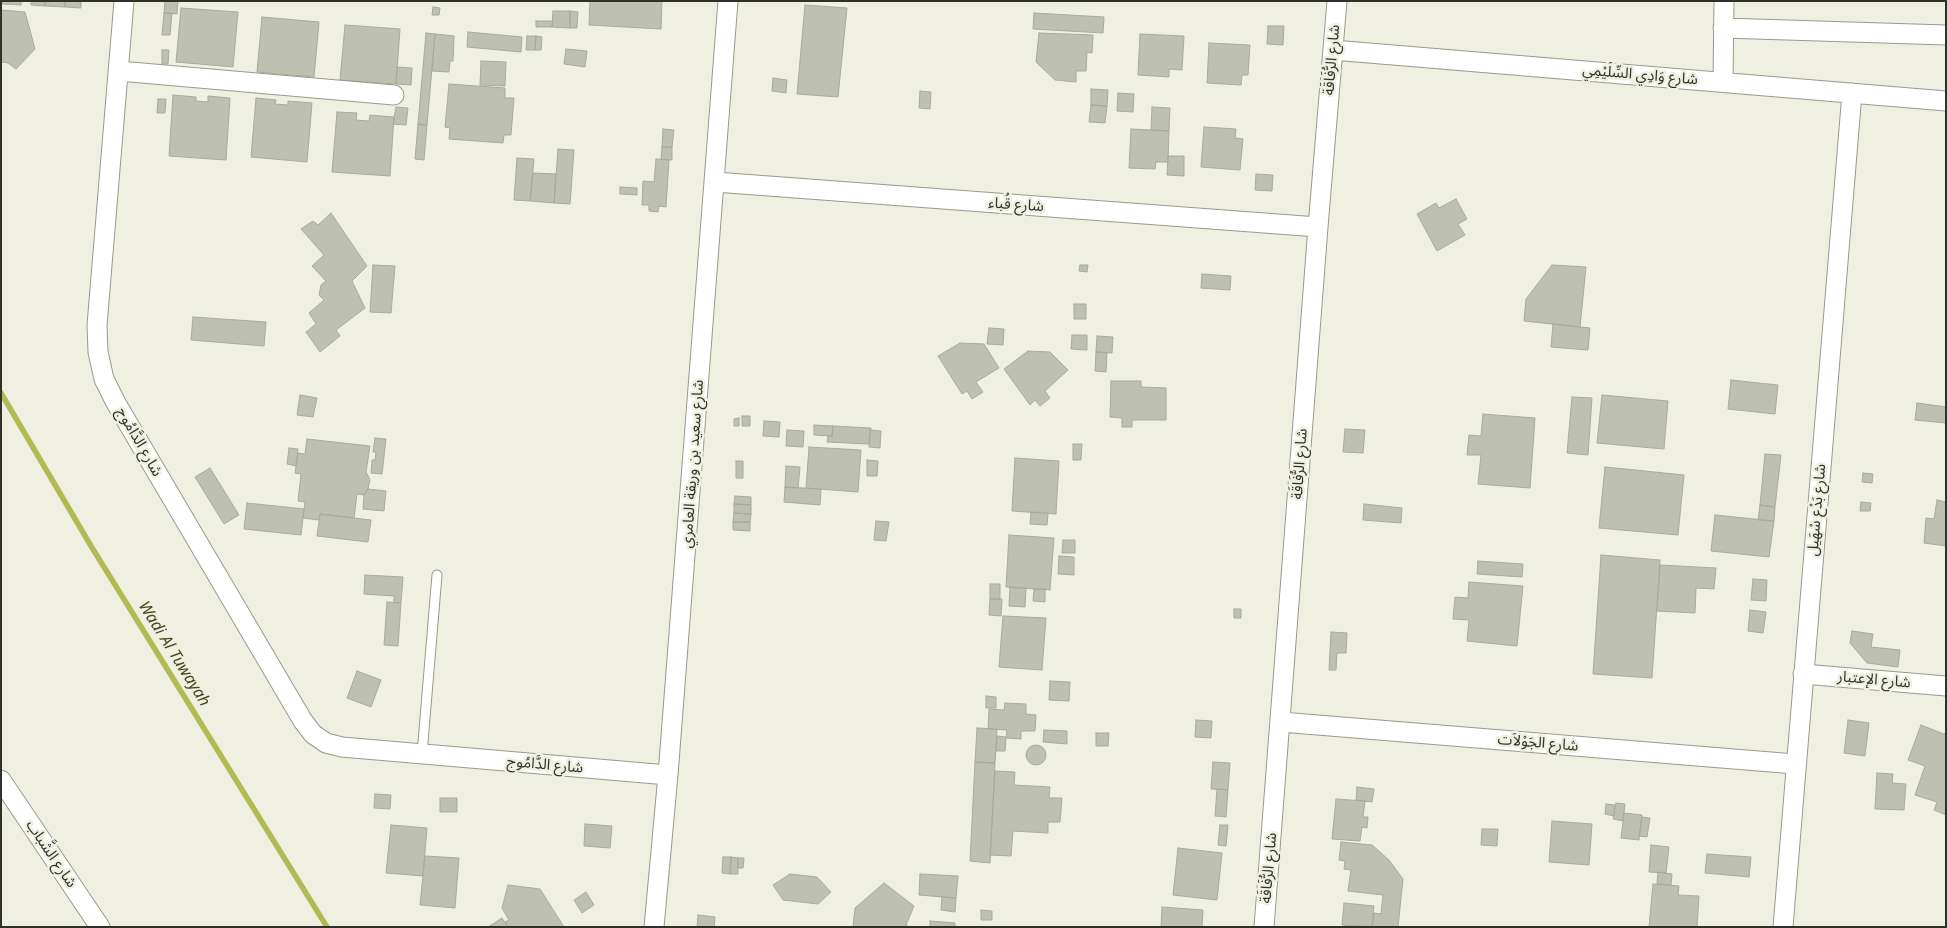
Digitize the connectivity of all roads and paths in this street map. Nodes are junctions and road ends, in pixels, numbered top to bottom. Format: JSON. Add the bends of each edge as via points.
{"nodes":[{"id":1,"x":124,"y":1,"type":"edge"},
{"id":2,"x":728,"y":1,"type":"edge"},
{"id":3,"x":1337,"y":1,"type":"edge"},
{"id":4,"x":1724,"y":1,"type":"edge"},
{"id":5,"x":1723,"y":28,"type":"junction"},
{"id":6,"x":1946,"y":35,"type":"edge"},
{"id":7,"x":1333,"y":50,"type":"junction"},
{"id":8,"x":119,"y":71,"type":"junction"},
{"id":9,"x":1723,"y":82,"type":"junction"},
{"id":10,"x":1852,"y":93,"type":"junction"},
{"id":11,"x":394,"y":95,"type":"dead end"},
{"id":12,"x":1946,"y":101,"type":"edge"},
{"id":13,"x":715,"y":182,"type":"junction"},
{"id":14,"x":1318,"y":227,"type":"junction"},
{"id":15,"x":438,"y":575,"type":"dead end"},
{"id":16,"x":1803,"y":674,"type":"junction"},
{"id":17,"x":1946,"y":686,"type":"edge"},
{"id":18,"x":1281,"y":722,"type":"junction"},
{"id":19,"x":422,"y":754,"type":"junction"},
{"id":20,"x":1795,"y":764,"type":"junction"},
{"id":21,"x":668,"y":775,"type":"junction"},
{"id":22,"x":1,"y":780,"type":"edge"},
{"id":23,"x":100,"y":927,"type":"edge"},
{"id":24,"x":654,"y":927,"type":"edge"},
{"id":25,"x":1264,"y":927,"type":"edge"},
{"id":26,"x":1783,"y":927,"type":"edge"}],
"edges":[{"from":1,"to":8,"type":"street","name":"شارع الدَّامُوج"},
{"from":2,"to":13,"type":"street","name":"شارع سعيد بن وريقة العامري"},
{"from":3,"to":7,"type":"street","name":"شارع الرُّفَاقَة"},
{"from":4,"to":5,"type":"street"},
{"from":5,"to":6,"type":"street"},
{"from":5,"to":9,"type":"street"},
{"from":7,"to":9,"type":"street","name":"شارع وَادِي السِّلَيْمِي"},
{"from":7,"to":14,"type":"street","name":"شارع الرُّفَاقَة"},
{"from":8,"to":11,"type":"street"},
{"from":8,"to":19,"type":"street","name":"شارع الدَّامُوج","via":[[97,325],[98,352],[104,378],[313,734],[326,743],[342,747]]},
{"from":9,"to":10,"type":"street","name":"شارع وَادِي السِّلَيْمِي"},
{"from":10,"to":12,"type":"street","name":"شارع وَادِي السِّلَيْمِي"},
{"from":10,"to":16,"type":"street","name":"شارع بَدْع سْهَيل"},
{"from":13,"to":14,"type":"street","name":"شارع قُباء"},
{"from":13,"to":21,"type":"street","name":"شارع سعيد بن وريقة العامري"},
{"from":14,"to":18,"type":"street","name":"شارع الرُّفَاقَة"},
{"from":15,"to":19,"type":"lane"},
{"from":16,"to":17,"type":"street","name":"شارع الإعتبار"},
{"from":16,"to":20,"type":"street","name":"شارع بَدْع سْهَيل"},
{"from":18,"to":20,"type":"street","name":"شارع الجَوْلاَت"},
{"from":18,"to":25,"type":"street","name":"شارع الرُّفَاقَة"},
{"from":19,"to":21,"type":"street","name":"شارع الدَّامُوج"},
{"from":20,"to":26,"type":"street","name":"شارع بَدْع سْهَيل"},
{"from":21,"to":24,"type":"street","name":"شارع سعيد بن وريقة العامري"},
{"from":22,"to":23,"type":"street","name":"شارع الشَّباب"}]}
